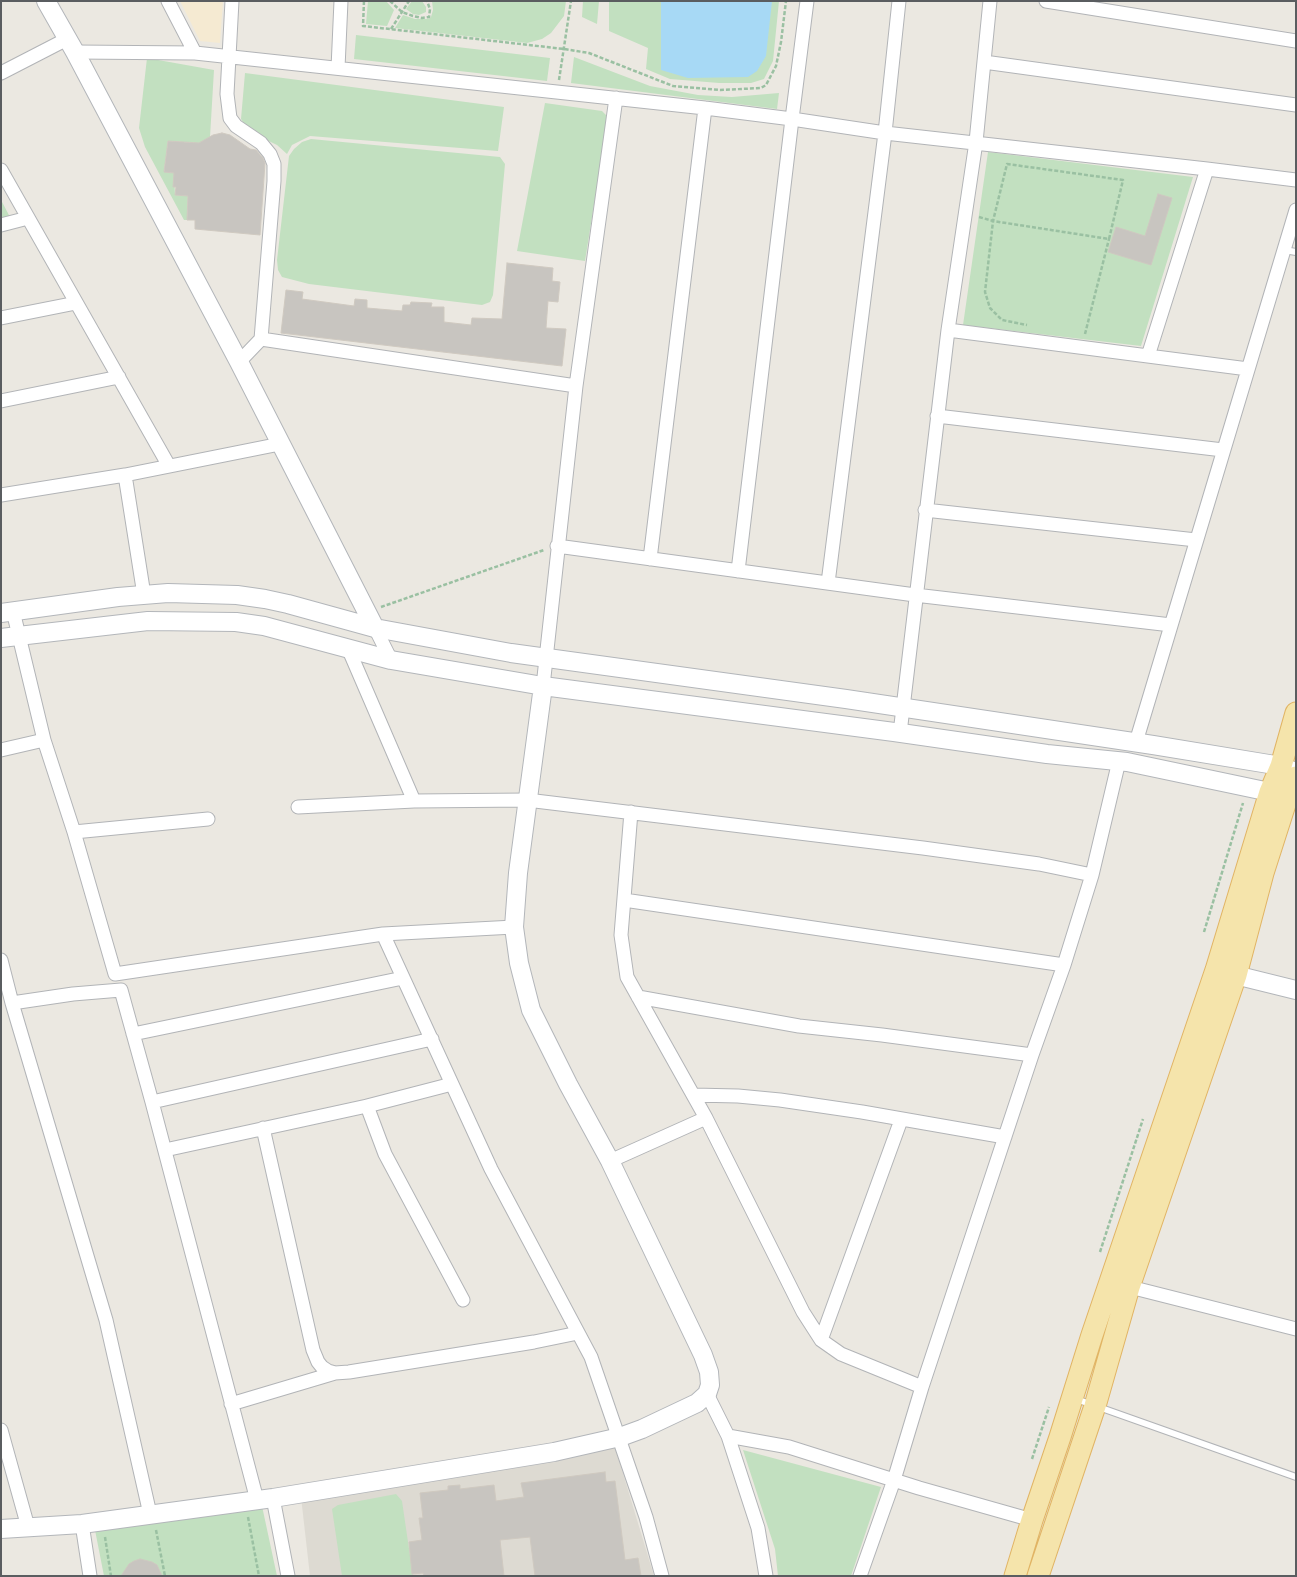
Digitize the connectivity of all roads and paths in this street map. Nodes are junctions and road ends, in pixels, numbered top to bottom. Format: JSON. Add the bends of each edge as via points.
{"nodes":[{"id":1,"x":46,"y":1,"type":"edge"},
{"id":2,"x":168,"y":1,"type":"edge"},
{"id":3,"x":232,"y":1,"type":"edge"},
{"id":4,"x":341,"y":1,"type":"edge"},
{"id":5,"x":364,"y":1,"type":"edge"},
{"id":6,"x":390,"y":1,"type":"edge"},
{"id":7,"x":409,"y":1,"type":"edge"},
{"id":8,"x":427,"y":1,"type":"edge"},
{"id":9,"x":571,"y":1,"type":"edge"},
{"id":10,"x":786,"y":1,"type":"edge"},
{"id":11,"x":807,"y":1,"type":"edge"},
{"id":12,"x":899,"y":1,"type":"edge"},
{"id":13,"x":990,"y":1,"type":"edge"},
{"id":14,"x":1046,"y":1,"type":"edge"},
{"id":15,"x":402,"y":12,"type":"junction"},
{"id":16,"x":391,"y":30,"type":"junction"},
{"id":17,"x":1296,"y":41,"type":"edge"},
{"id":18,"x":71,"y":45,"type":"junction"},
{"id":19,"x":564,"y":49,"type":"junction"},
{"id":20,"x":195,"y":53,"type":"junction"},
{"id":21,"x":229,"y":56,"type":"junction"},
{"id":22,"x":984,"y":62,"type":"junction"},
{"id":23,"x":338,"y":68,"type":"junction"},
{"id":24,"x":1,"y":73,"type":"edge"},
{"id":25,"x":557,"y":92,"type":"junction"},
{"id":26,"x":616,"y":98,"type":"junction"},
{"id":27,"x":1296,"y":106,"type":"edge"},
{"id":28,"x":705,"y":108,"type":"junction"},
{"id":29,"x":792,"y":119,"type":"junction"},
{"id":30,"x":885,"y":133,"type":"junction"},
{"id":31,"x":976,"y":142,"type":"junction"},
{"id":32,"x":1207,"y":169,"type":"junction"},
{"id":33,"x":1,"y":170,"type":"edge"},
{"id":34,"x":1296,"y":180,"type":"edge"},
{"id":35,"x":1296,"y":210,"type":"edge"},
{"id":36,"x":965,"y":212,"type":"junction"},
{"id":37,"x":28,"y":218,"type":"junction"},
{"id":38,"x":993,"y":221,"type":"junction"},
{"id":39,"x":1,"y":225,"type":"edge"},
{"id":40,"x":1109,"y":239,"type":"junction"},
{"id":41,"x":1290,"y":251,"type":"edge"},
{"id":42,"x":76,"y":303,"type":"junction"},
{"id":43,"x":1,"y":318,"type":"edge"},
{"id":44,"x":1032,"y":325,"type":"dead end"},
{"id":45,"x":948,"y":330,"type":"junction"},
{"id":46,"x":1077,"y":333,"type":"dead end"},
{"id":47,"x":261,"y":339,"type":"junction"},
{"id":48,"x":1148,"y":356,"type":"junction"},
{"id":49,"x":240,"y":362,"type":"junction"},
{"id":50,"x":1248,"y":369,"type":"junction"},
{"id":51,"x":119,"y":377,"type":"junction"},
{"id":52,"x":576,"y":386,"type":"junction"},
{"id":53,"x":1,"y":401,"type":"edge"},
{"id":54,"x":937,"y":416,"type":"junction"},
{"id":55,"x":280,"y":444,"type":"junction"},
{"id":56,"x":1223,"y":450,"type":"junction"},
{"id":57,"x":169,"y":466,"type":"junction"},
{"id":58,"x":125,"y":475,"type":"junction"},
{"id":59,"x":1,"y":495,"type":"edge"},
{"id":60,"x":926,"y":510,"type":"junction"},
{"id":61,"x":1196,"y":540,"type":"junction"},
{"id":62,"x":557,"y":546,"type":"junction"},
{"id":63,"x":650,"y":559,"type":"junction"},
{"id":64,"x":738,"y":571,"type":"junction"},
{"id":65,"x":828,"y":583,"type":"junction"},
{"id":66,"x":144,"y":595,"type":"junction"},
{"id":67,"x":915,"y":595,"type":"junction"},
{"id":68,"x":7,"y":612,"type":"edge"},
{"id":69,"x":367,"y":612,"type":"junction"},
{"id":70,"x":1171,"y":625,"type":"junction"},
{"id":71,"x":376,"y":628,"type":"junction"},
{"id":72,"x":9,"y":637,"type":"edge"},
{"id":73,"x":348,"y":648,"type":"junction"},
{"id":74,"x":546,"y":658,"type":"junction"},
{"id":75,"x":391,"y":660,"type":"junction"},
{"id":76,"x":543,"y":686,"type":"junction"},
{"id":77,"x":903,"y":708,"type":"junction"},
{"id":78,"x":1296,"y":713,"type":"edge"},
{"id":79,"x":900,"y":733,"type":"junction"},
{"id":80,"x":44,"y":740,"type":"junction"},
{"id":81,"x":1136,"y":742,"type":"junction"},
{"id":82,"x":1,"y":750,"type":"edge"},
{"id":83,"x":1119,"y":761,"type":"junction"},
{"id":84,"x":1288,"y":783,"type":"edge"},
{"id":85,"x":1248,"y":787,"type":"junction"},
{"id":86,"x":527,"y":800,"type":"junction"},
{"id":87,"x":414,"y":801,"type":"junction"},
{"id":88,"x":298,"y":807,"type":"dead end"},
{"id":89,"x":631,"y":812,"type":"junction"},
{"id":90,"x":208,"y":819,"type":"dead end"},
{"id":91,"x":74,"y":832,"type":"junction"},
{"id":92,"x":1092,"y":876,"type":"junction"},
{"id":93,"x":624,"y":900,"type":"junction"},
{"id":94,"x":514,"y":927,"type":"junction"},
{"id":95,"x":1204,"y":932,"type":"dead end"},
{"id":96,"x":383,"y":934,"type":"junction"},
{"id":97,"x":1,"y":960,"type":"edge"},
{"id":98,"x":1064,"y":965,"type":"junction"},
{"id":99,"x":1226,"y":972,"type":"junction"},
{"id":100,"x":115,"y":974,"type":"junction"},
{"id":101,"x":403,"y":978,"type":"junction"},
{"id":102,"x":121,"y":990,"type":"junction"},
{"id":103,"x":1296,"y":990,"type":"edge"},
{"id":104,"x":638,"y":997,"type":"junction"},
{"id":105,"x":12,"y":1003,"type":"junction"},
{"id":106,"x":133,"y":1034,"type":"junction"},
{"id":107,"x":432,"y":1039,"type":"junction"},
{"id":108,"x":1032,"y":1055,"type":"junction"},
{"id":109,"x":452,"y":1084,"type":"junction"},
{"id":110,"x":693,"y":1095,"type":"junction"},
{"id":111,"x":152,"y":1102,"type":"junction"},
{"id":112,"x":368,"y":1106,"type":"junction"},
{"id":113,"x":706,"y":1118,"type":"junction"},
{"id":114,"x":901,"y":1120,"type":"junction"},
{"id":115,"x":264,"y":1128,"type":"junction"},
{"id":116,"x":1005,"y":1137,"type":"junction"},
{"id":117,"x":165,"y":1150,"type":"junction"},
{"id":118,"x":610,"y":1161,"type":"junction"},
{"id":119,"x":1120,"y":1285,"type":"junction"},
{"id":120,"x":463,"y":1300,"type":"dead end"},
{"id":121,"x":1296,"y":1329,"type":"edge"},
{"id":122,"x":578,"y":1333,"type":"junction"},
{"id":123,"x":821,"y":1340,"type":"junction"},
{"id":124,"x":334,"y":1373,"type":"junction"},
{"id":125,"x":922,"y":1387,"type":"junction"},
{"id":126,"x":707,"y":1394,"type":"junction"},
{"id":127,"x":1072,"y":1398,"type":"junction"},
{"id":128,"x":232,"y":1404,"type":"junction"},
{"id":129,"x":1095,"y":1406,"type":"junction"},
{"id":130,"x":1,"y":1430,"type":"edge"},
{"id":131,"x":728,"y":1436,"type":"junction"},
{"id":132,"x":620,"y":1437,"type":"junction"},
{"id":133,"x":1296,"y":1477,"type":"edge"},
{"id":134,"x":894,"y":1480,"type":"junction"},
{"id":135,"x":265,"y":1498,"type":"junction"},
{"id":136,"x":236,"y":1508,"type":"junction"},
{"id":137,"x":150,"y":1514,"type":"junction"},
{"id":138,"x":1032,"y":1520,"type":"junction"},
{"id":139,"x":82,"y":1524,"type":"junction"},
{"id":140,"x":28,"y":1527,"type":"junction"},
{"id":141,"x":1,"y":1529,"type":"edge"},
{"id":142,"x":112,"y":1534,"type":"dead end"},
{"id":143,"x":90,"y":1576,"type":"edge"},
{"id":144,"x":111,"y":1576,"type":"edge"},
{"id":145,"x":165,"y":1576,"type":"edge"},
{"id":146,"x":259,"y":1576,"type":"edge"},
{"id":147,"x":288,"y":1576,"type":"edge"},
{"id":148,"x":662,"y":1576,"type":"edge"},
{"id":149,"x":766,"y":1576,"type":"edge"},
{"id":150,"x":860,"y":1576,"type":"edge"},
{"id":151,"x":1015,"y":1576,"type":"edge"},
{"id":152,"x":1038,"y":1576,"type":"edge"}],
"edges":[{"from":1,"to":18,"type":"street"},
{"from":2,"to":20,"type":"street"},
{"from":3,"to":21,"type":"street"},
{"from":4,"to":23,"type":"street"},
{"from":5,"to":16,"type":"path","via":[[363,26]]},
{"from":6,"to":15,"type":"path"},
{"from":7,"to":15,"type":"path"},
{"from":8,"to":15,"type":"path","via":[[429,17],[422,18]]},
{"from":9,"to":19,"type":"path"},
{"from":10,"to":19,"type":"path","via":[[776,66],[766,85],[761,88],[720,90],[672,86],[589,53]]},
{"from":11,"to":29,"type":"street"},
{"from":12,"to":30,"type":"street"},
{"from":13,"to":22,"type":"street"},
{"from":14,"to":17,"type":"street"},
{"from":15,"to":16,"type":"path"},
{"from":16,"to":19,"type":"path"},
{"from":18,"to":20,"type":"street"},
{"from":18,"to":24,"type":"street"},
{"from":18,"to":49,"type":"street"},
{"from":19,"to":25,"type":"path"},
{"from":20,"to":21,"type":"street"},
{"from":21,"to":23,"type":"street"},
{"from":21,"to":47,"type":"street","via":[[227,94],[230,118],[236,126],[261,143],[274,164]]},
{"from":22,"to":27,"type":"street"},
{"from":22,"to":31,"type":"street"},
{"from":23,"to":25,"type":"street"},
{"from":25,"to":26,"type":"street"},
{"from":26,"to":28,"type":"street"},
{"from":26,"to":52,"type":"street"},
{"from":28,"to":29,"type":"street"},
{"from":28,"to":63,"type":"street"},
{"from":29,"to":30,"type":"street"},
{"from":29,"to":64,"type":"street"},
{"from":30,"to":31,"type":"street"},
{"from":30,"to":65,"type":"street"},
{"from":31,"to":32,"type":"street"},
{"from":31,"to":36,"type":"street"},
{"from":32,"to":34,"type":"street"},
{"from":32,"to":48,"type":"street"},
{"from":33,"to":37,"type":"street"},
{"from":35,"to":41,"type":"street"},
{"from":36,"to":38,"type":"path"},
{"from":36,"to":45,"type":"street"},
{"from":37,"to":39,"type":"street"},
{"from":37,"to":42,"type":"street"},
{"from":38,"to":40,"type":"path"},
{"from":38,"to":40,"type":"path","via":[[1007,164],[1123,180]]},
{"from":38,"to":44,"type":"path","via":[[985,292],[990,308],[1002,320]]},
{"from":40,"to":46,"type":"path","via":[[1085,334]]},
{"from":41,"to":50,"type":"street"},
{"from":42,"to":43,"type":"street"},
{"from":42,"to":51,"type":"street"},
{"from":45,"to":48,"type":"street"},
{"from":45,"to":54,"type":"street"},
{"from":47,"to":49,"type":"street"},
{"from":47,"to":52,"type":"street"},
{"from":48,"to":50,"type":"street"},
{"from":49,"to":55,"type":"street"},
{"from":50,"to":56,"type":"street"},
{"from":51,"to":53,"type":"street"},
{"from":51,"to":57,"type":"street"},
{"from":52,"to":62,"type":"street","via":[[566,489]]},
{"from":54,"to":56,"type":"street"},
{"from":54,"to":60,"type":"street"},
{"from":55,"to":57,"type":"street"},
{"from":55,"to":69,"type":"street","via":[[332,540]]},
{"from":56,"to":61,"type":"street"},
{"from":57,"to":58,"type":"street"},
{"from":58,"to":59,"type":"street"},
{"from":58,"to":66,"type":"street"},
{"from":60,"to":61,"type":"street"},
{"from":60,"to":67,"type":"street"},
{"from":61,"to":70,"type":"street"},
{"from":62,"to":63,"type":"street"},
{"from":62,"to":69,"type":"path"},
{"from":62,"to":74,"type":"street"},
{"from":63,"to":64,"type":"street"},
{"from":64,"to":65,"type":"street"},
{"from":65,"to":67,"type":"street"},
{"from":66,"to":68,"type":"street"},
{"from":66,"to":71,"type":"street","via":[[204,593],[258,598]]},
{"from":67,"to":70,"type":"street"},
{"from":67,"to":77,"type":"street"},
{"from":68,"to":72,"type":"street"},
{"from":69,"to":71,"type":"street"},
{"from":70,"to":81,"type":"street"},
{"from":71,"to":74,"type":"street"},
{"from":71,"to":75,"type":"street"},
{"from":72,"to":73,"type":"street","via":[[148,621],[236,622],[264,626]]},
{"from":72,"to":80,"type":"street"},
{"from":73,"to":75,"type":"street"},
{"from":73,"to":87,"type":"street"},
{"from":74,"to":76,"type":"street"},
{"from":74,"to":77,"type":"street"},
{"from":75,"to":76,"type":"street"},
{"from":76,"to":79,"type":"street"},
{"from":76,"to":86,"type":"street"},
{"from":77,"to":79,"type":"street"},
{"from":77,"to":81,"type":"street"},
{"from":78,"to":84,"type":"main road"},
{"from":79,"to":83,"type":"street","via":[[1048,754]]},
{"from":80,"to":82,"type":"street"},
{"from":80,"to":91,"type":"street"},
{"from":81,"to":84,"type":"street"},
{"from":83,"to":85,"type":"street"},
{"from":83,"to":92,"type":"street"},
{"from":84,"to":85,"type":"street"},
{"from":84,"to":99,"type":"main road"},
{"from":85,"to":95,"type":"path"},
{"from":86,"to":87,"type":"street"},
{"from":86,"to":89,"type":"street"},
{"from":86,"to":94,"type":"street"},
{"from":87,"to":88,"type":"street"},
{"from":89,"to":92,"type":"street","via":[[1039,864]]},
{"from":89,"to":93,"type":"street"},
{"from":90,"to":91,"type":"street"},
{"from":91,"to":100,"type":"street"},
{"from":92,"to":98,"type":"street"},
{"from":93,"to":98,"type":"street"},
{"from":93,"to":104,"type":"street","via":[[621,935],[623,959],[627,977]]},
{"from":94,"to":96,"type":"street"},
{"from":94,"to":118,"type":"street","via":[[519,963],[531,1010]]},
{"from":96,"to":100,"type":"street"},
{"from":96,"to":101,"type":"street"},
{"from":97,"to":105,"type":"street"},
{"from":98,"to":108,"type":"street"},
{"from":99,"to":103,"type":"street"},
{"from":99,"to":119,"type":"main road"},
{"from":100,"to":102,"type":"street"},
{"from":101,"to":106,"type":"street"},
{"from":101,"to":107,"type":"street"},
{"from":102,"to":105,"type":"street"},
{"from":102,"to":106,"type":"street"},
{"from":104,"to":108,"type":"street","via":[[799,1026]]},
{"from":104,"to":110,"type":"street"},
{"from":105,"to":137,"type":"street","via":[[106,1320]]},
{"from":106,"to":111,"type":"street"},
{"from":107,"to":109,"type":"street"},
{"from":107,"to":111,"type":"street"},
{"from":108,"to":116,"type":"street"},
{"from":109,"to":112,"type":"street"},
{"from":109,"to":122,"type":"street","via":[[491,1169]]},
{"from":110,"to":113,"type":"street"},
{"from":110,"to":114,"type":"street","via":[[780,1100]]},
{"from":111,"to":117,"type":"street"},
{"from":112,"to":115,"type":"street"},
{"from":112,"to":120,"type":"street","via":[[385,1154]]},
{"from":113,"to":118,"type":"street"},
{"from":113,"to":123,"type":"street","via":[[802,1312]]},
{"from":114,"to":116,"type":"street"},
{"from":114,"to":123,"type":"street"},
{"from":115,"to":117,"type":"street"},
{"from":115,"to":124,"type":"street","via":[[313,1350],[322,1367]]},
{"from":116,"to":125,"type":"street"},
{"from":117,"to":128,"type":"street"},
{"from":118,"to":126,"type":"street","via":[[703,1355],[710,1385]]},
{"from":119,"to":121,"type":"street"},
{"from":119,"to":127,"type":"main road","via":[[1092,1335]]},
{"from":119,"to":129,"type":"main road"},
{"from":122,"to":124,"type":"street"},
{"from":122,"to":132,"type":"street","via":[[591,1357]]},
{"from":123,"to":125,"type":"street","via":[[841,1354]]},
{"from":124,"to":128,"type":"street"},
{"from":125,"to":134,"type":"street"},
{"from":126,"to":131,"type":"street"},
{"from":126,"to":132,"type":"street","via":[[697,1403],[676,1414]]},
{"from":127,"to":129,"type":"lane"},
{"from":127,"to":138,"type":"main road"},
{"from":128,"to":135,"type":"street"},
{"from":129,"to":133,"type":"lane"},
{"from":129,"to":152,"type":"main road"},
{"from":130,"to":140,"type":"street"},
{"from":131,"to":134,"type":"street","via":[[789,1447]]},
{"from":131,"to":149,"type":"street","via":[[758,1528]]},
{"from":132,"to":135,"type":"street","via":[[554,1452]]},
{"from":132,"to":148,"type":"street","via":[[653,1538]]},
{"from":134,"to":138,"type":"street"},
{"from":134,"to":150,"type":"street"},
{"from":135,"to":136,"type":"street"},
{"from":135,"to":147,"type":"street"},
{"from":136,"to":137,"type":"street"},
{"from":136,"to":146,"type":"path","via":[[247,1511]]},
{"from":137,"to":139,"type":"street"},
{"from":137,"to":145,"type":"path"},
{"from":138,"to":151,"type":"main road"},
{"from":139,"to":140,"type":"street"},
{"from":139,"to":143,"type":"street"},
{"from":140,"to":141,"type":"street"},
{"from":142,"to":144,"type":"path","via":[[104,1536]]}]}
